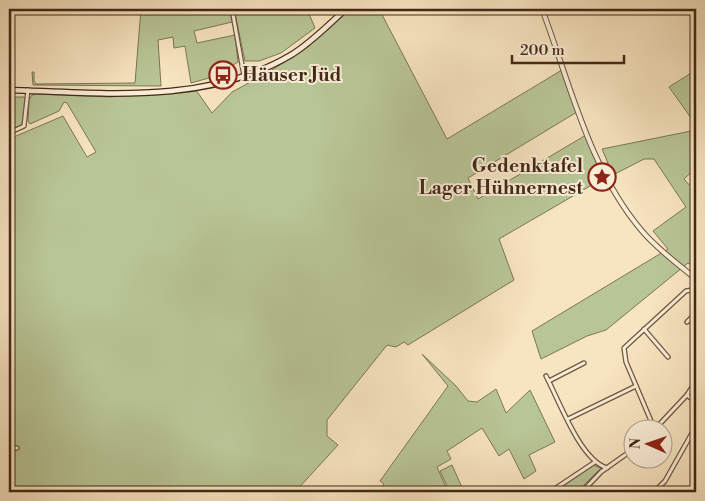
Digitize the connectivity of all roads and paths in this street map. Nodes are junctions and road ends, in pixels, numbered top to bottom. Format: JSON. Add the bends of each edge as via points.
{"nodes":[{"id":1,"x":232,"y":9,"type":"edge"},
{"id":2,"x":346,"y":9,"type":"edge"},
{"id":3,"x":542,"y":9,"type":"edge"},
{"id":4,"x":244,"y":76,"type":"junction"},
{"id":5,"x":9,"y":90,"type":"edge"},
{"id":6,"x":28,"y":90,"type":"junction"},
{"id":7,"x":9,"y":133,"type":"edge"},
{"id":8,"x":696,"y":279,"type":"edge"},
{"id":9,"x":696,"y":293,"type":"edge"},
{"id":10,"x":696,"y":313,"type":"edge"},
{"id":11,"x":687,"y":322,"type":"dead end"},
{"id":12,"x":644,"y":329,"type":"junction"},
{"id":13,"x":668,"y":357,"type":"dead end"},
{"id":14,"x":584,"y":363,"type":"dead end"},
{"id":15,"x":546,"y":376,"type":"dead end"},
{"id":16,"x":549,"y":381,"type":"junction"},
{"id":17,"x":696,"y":381,"type":"edge"},
{"id":18,"x":636,"y":386,"type":"junction"},
{"id":19,"x":687,"y":395,"type":"junction"},
{"id":20,"x":696,"y":402,"type":"edge"},
{"id":21,"x":650,"y":418,"type":"edge"},
{"id":22,"x":665,"y":418,"type":"edge"},
{"id":23,"x":568,"y":419,"type":"junction"},
{"id":24,"x":696,"y":426,"type":"edge"},
{"id":25,"x":9,"y":448,"type":"edge"},
{"id":26,"x":17,"y":448,"type":"dead end"},
{"id":27,"x":622,"y":457,"type":"edge"},
{"id":28,"x":594,"y":462,"type":"junction"},
{"id":29,"x":607,"y":468,"type":"junction"},
{"id":30,"x":550,"y":492,"type":"edge"},
{"id":31,"x":582,"y":492,"type":"edge"},
{"id":32,"x":654,"y":492,"type":"edge"}],
"edges":[{"from":1,"to":4,"type":"street"},
{"from":2,"to":4,"type":"main road","via":[[303,47]]},
{"from":3,"to":8,"type":"street","via":[[594,152],[612,190],[643,232]]},
{"from":4,"to":6,"type":"main road","via":[[195,88],[159,92]]},
{"from":5,"to":6,"type":"main road"},
{"from":6,"to":7,"type":"street","via":[[24,126]]},
{"from":9,"to":12,"type":"street","via":[[689,290]]},
{"from":10,"to":11,"type":"street"},
{"from":12,"to":13,"type":"street"},
{"from":12,"to":18,"type":"street","via":[[626,345],[624,352]]},
{"from":14,"to":16,"type":"street"},
{"from":15,"to":16,"type":"street"},
{"from":16,"to":23,"type":"street"},
{"from":17,"to":19,"type":"street"},
{"from":18,"to":21,"type":"street"},
{"from":18,"to":23,"type":"street"},
{"from":19,"to":20,"type":"street"},
{"from":19,"to":22,"type":"street"},
{"from":23,"to":28,"type":"street"},
{"from":24,"to":32,"type":"street","via":[[670,472]]},
{"from":25,"to":26,"type":"street"},
{"from":27,"to":29,"type":"street"},
{"from":28,"to":29,"type":"street"},
{"from":28,"to":30,"type":"street"},
{"from":29,"to":31,"type":"street"}]}
